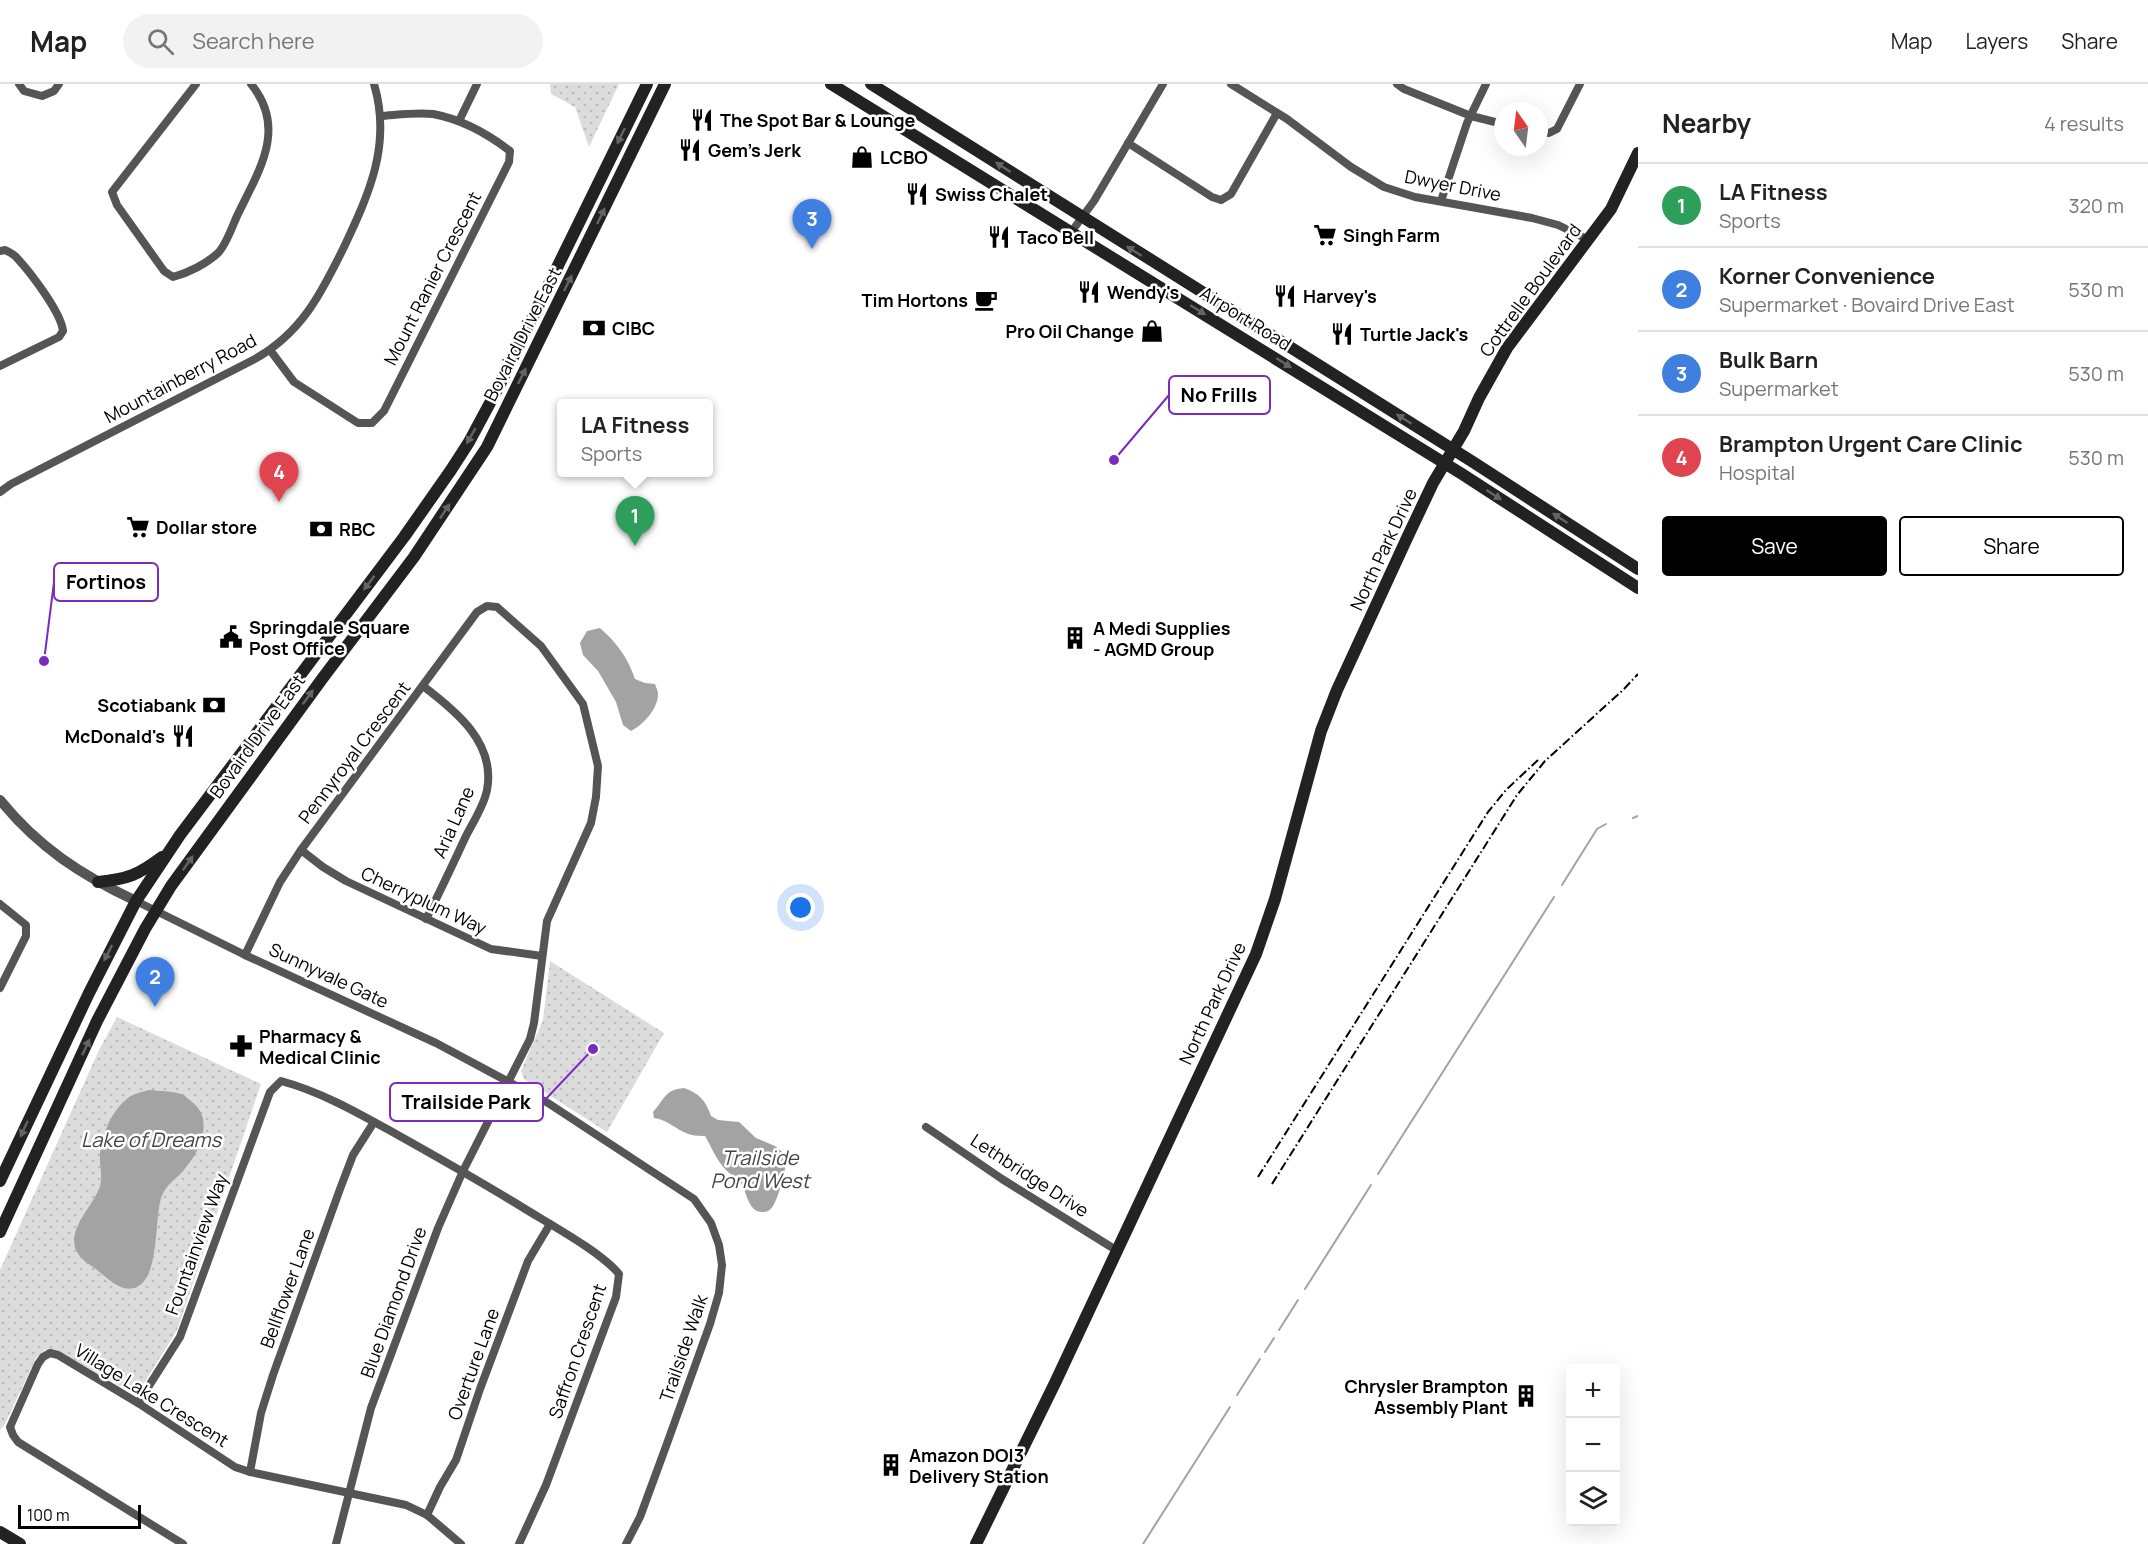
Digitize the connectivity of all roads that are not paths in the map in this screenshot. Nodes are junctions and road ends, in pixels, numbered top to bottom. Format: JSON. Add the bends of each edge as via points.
{"nodes":[{"id":1,"x":19,"y":84,"type":"edge"},
{"id":2,"x":59,"y":84,"type":"edge"},
{"id":3,"x":196,"y":84,"type":"edge"},
{"id":4,"x":251,"y":84,"type":"edge"},
{"id":5,"x":374,"y":84,"type":"edge"},
{"id":6,"x":477,"y":84,"type":"edge"},
{"id":7,"x":647,"y":84,"type":"edge"},
{"id":8,"x":665,"y":84,"type":"edge"},
{"id":9,"x":831,"y":84,"type":"edge"},
{"id":10,"x":871,"y":84,"type":"edge"},
{"id":11,"x":1163,"y":84,"type":"edge"},
{"id":12,"x":1231,"y":84,"type":"edge"},
{"id":13,"x":1397,"y":84,"type":"edge"},
{"id":14,"x":1486,"y":84,"type":"edge"},
{"id":15,"x":1580,"y":84,"type":"edge"},
{"id":16,"x":1276,"y":112,"type":"junction"},
{"id":17,"x":380,"y":116,"type":"junction"},
{"id":18,"x":1471,"y":116,"type":"junction"},
{"id":19,"x":459,"y":121,"type":"junction"},
{"id":20,"x":1494,"y":122,"type":"edge"},
{"id":21,"x":1548,"y":133,"type":"edge"},
{"id":22,"x":1128,"y":143,"type":"junction"},
{"id":23,"x":1638,"y":153,"type":"edge"},
{"id":24,"x":1441,"y":201,"type":"junction"},
{"id":25,"x":1082,"y":218,"type":"junction"},
{"id":26,"x":1072,"y":231,"type":"junction"},
{"id":27,"x":1589,"y":240,"type":"junction"},
{"id":28,"x":0,"y":252,"type":"edge"},
{"id":29,"x":270,"y":350,"type":"junction"},
{"id":30,"x":0,"y":366,"type":"edge"},
{"id":31,"x":1453,"y":450,"type":"junction"},
{"id":32,"x":1445,"y":464,"type":"junction"},
{"id":33,"x":0,"y":492,"type":"edge"},
{"id":34,"x":404,"y":537,"type":"junction"},
{"id":35,"x":414,"y":557,"type":"junction"},
{"id":36,"x":1638,"y":568,"type":"edge"},
{"id":37,"x":1638,"y":588,"type":"edge"},
{"id":38,"x":423,"y":686,"type":"junction"},
{"id":39,"x":0,"y":800,"type":"edge"},
{"id":40,"x":301,"y":850,"type":"junction"},
{"id":41,"x":170,"y":851,"type":"junction"},
{"id":42,"x":98,"y":882,"type":"junction"},
{"id":43,"x":136,"y":901,"type":"junction"},
{"id":44,"x":0,"y":904,"type":"edge"},
{"id":45,"x":155,"y":911,"type":"junction"},
{"id":46,"x":426,"y":919,"type":"junction"},
{"id":47,"x":245,"y":955,"type":"junction"},
{"id":48,"x":542,"y":956,"type":"junction"},
{"id":49,"x":0,"y":988,"type":"edge"},
{"id":50,"x":508,"y":1081,"type":"junction"},
{"id":51,"x":374,"y":1122,"type":"junction"},
{"id":52,"x":926,"y":1127,"type":"dead end"},
{"id":53,"x":463,"y":1171,"type":"junction"},
{"id":54,"x":0,"y":1181,"type":"edge"},
{"id":55,"x":550,"y":1224,"type":"junction"},
{"id":56,"x":0,"y":1232,"type":"edge"},
{"id":57,"x":1116,"y":1250,"type":"junction"},
{"id":58,"x":138,"y":1403,"type":"junction"},
{"id":59,"x":249,"y":1472,"type":"junction"},
{"id":60,"x":350,"y":1493,"type":"junction"},
{"id":61,"x":427,"y":1515,"type":"junction"},
{"id":62,"x":0,"y":1532,"type":"edge"},
{"id":63,"x":20,"y":1544,"type":"edge"},
{"id":64,"x":183,"y":1544,"type":"edge"},
{"id":65,"x":336,"y":1544,"type":"edge"},
{"id":66,"x":461,"y":1544,"type":"edge"},
{"id":67,"x":519,"y":1544,"type":"edge"},
{"id":68,"x":626,"y":1544,"type":"edge"},
{"id":69,"x":976,"y":1544,"type":"edge"}],
"edges":[{"from":1,"to":2,"type":"street","via":[[24,91],[42,96]]},
{"from":3,"to":4,"type":"street","via":[[112,192],[164,271],[173,277],[219,252],[266,157],[266,112],[261,96]]},
{"from":5,"to":17,"type":"street","name":"Mountainberry Road"},
{"from":6,"to":19,"type":"street"},
{"from":7,"to":34,"type":"main road","name":"Bovaird Drive East","one_way":true,"via":[[483,416]]},
{"from":35,"to":8,"type":"main road","name":"Bovaird Drive East","one_way":true,"via":[[487,447]]},
{"from":9,"to":26,"type":"main road","name":"Airport Road"},
{"from":25,"to":10,"type":"main road","name":"Airport Road","one_way":true},
{"from":11,"to":22,"type":"street"},
{"from":12,"to":16,"type":"street","name":"Dwyer Drive"},
{"from":13,"to":18,"type":"street"},
{"from":14,"to":18,"type":"street"},
{"from":15,"to":21,"type":"street","via":[[1557,129]]},
{"from":16,"to":22,"type":"street","via":[[1231,194],[1221,200]]},
{"from":16,"to":24,"type":"street","name":"Dwyer Drive","via":[[1373,181]]},
{"from":17,"to":19,"type":"street","name":"Mount Ranier Crescent","via":[[431,114]]},
{"from":17,"to":29,"type":"street","name":"Mountainberry Road","via":[[378,163],[363,208],[311,309]]},
{"from":18,"to":20,"type":"street"},
{"from":18,"to":24,"type":"street"},
{"from":19,"to":29,"type":"street","name":"Mount Ranier Crescent","via":[[510,151],[509,162],[384,411],[372,423],[358,423],[294,382]]},
{"from":22,"to":25,"type":"street"},
{"from":23,"to":27,"type":"main road","name":"Cottrelle Boulevard","via":[[1611,208]]},
{"from":24,"to":27,"type":"street","name":"Dwyer Drive","via":[[1532,218]]},
{"from":25,"to":26,"type":"street"},
{"from":31,"to":25,"type":"main road","name":"Airport Road","one_way":true},
{"from":26,"to":32,"type":"main road","name":"Airport Road","one_way":true},
{"from":27,"to":31,"type":"main road","name":"Cottrelle Boulevard","via":[[1507,348]]},
{"from":28,"to":30,"type":"street","via":[[15,255],[49,301],[63,331],[59,337]]},
{"from":29,"to":33,"type":"street","name":"Mountainberry Road"},
{"from":31,"to":32,"type":"main road","name":"Cottrelle Boulevard"},
{"from":36,"to":31,"type":"main road","name":"Airport Road","one_way":true},
{"from":32,"to":37,"type":"main road","name":"Airport Road","one_way":true},
{"from":32,"to":57,"type":"main road","name":"North Park Drive","via":[[1337,690],[1256,954]]},
{"from":34,"to":35,"type":"main road"},
{"from":34,"to":41,"type":"main road","name":"Bovaird Drive East","one_way":true},
{"from":45,"to":35,"type":"main road","name":"Bovaird Drive East","one_way":true,"via":[[220,817]]},
{"from":38,"to":40,"type":"street","name":"Pennyroyal Crescent"},
{"from":38,"to":46,"type":"street","name":"Aria Lane","via":[[465,721],[484,751],[488,770],[487,790],[479,810]]},
{"from":38,"to":48,"type":"street","name":"Pennyroyal Crescent","via":[[477,612],[487,606],[497,607],[542,646],[583,705],[598,766],[596,797],[591,823],[547,921]]},
{"from":39,"to":42,"type":"street","via":[[24,829],[59,858]]},
{"from":40,"to":46,"type":"street","name":"Cherryplum Way","via":[[346,881]]},
{"from":40,"to":47,"type":"street","name":"Pennyroyal Crescent","via":[[280,882]]},
{"from":41,"to":42,"type":"main road","via":[[141,873]]},
{"from":41,"to":43,"type":"main road","name":"Bovaird Drive East"},
{"from":42,"to":43,"type":"street"},
{"from":43,"to":45,"type":"street","name":"Sunnyvale Gate"},
{"from":43,"to":54,"type":"main road","name":"Bovaird Drive East","one_way":true},
{"from":44,"to":49,"type":"street","via":[[26,925],[26,936]]},
{"from":45,"to":47,"type":"street","name":"Sunnyvale Gate"},
{"from":56,"to":45,"type":"main road","name":"Bovaird Drive East","one_way":true,"via":[[98,1022]]},
{"from":46,"to":48,"type":"street","name":"Cherryplum Way","via":[[491,949]]},
{"from":47,"to":50,"type":"street","name":"Sunnyvale Gate","via":[[436,1043]]},
{"from":48,"to":50,"type":"street","name":"Pennyroyal Crescent","via":[[532,1031]]},
{"from":50,"to":53,"type":"street","name":"Blue Diamond Drive"},
{"from":50,"to":68,"type":"street","name":"Trailside Walk","via":[[694,1199],[711,1223],[719,1245],[719,1293],[710,1324],[640,1517]]},
{"from":51,"to":53,"type":"street","name":"Fountainview Way"},
{"from":51,"to":58,"type":"street","name":"Fountainview Way","via":[[295,1085],[281,1081],[275,1085],[266,1100],[180,1337]]},
{"from":51,"to":59,"type":"street","name":"Bellflower Lane","via":[[353,1155],[277,1364],[261,1413]]},
{"from":52,"to":57,"type":"street","name":"Lethbridge Drive"},
{"from":53,"to":55,"type":"street","name":"Saffron Crescent"},
{"from":53,"to":60,"type":"street","name":"Blue Diamond Drive","via":[[371,1408]]},
{"from":55,"to":61,"type":"street","name":"Overture Lane","via":[[528,1261],[456,1460]]},
{"from":55,"to":67,"type":"street","name":"Saffron Crescent","via":[[611,1265],[619,1278],[616,1297],[546,1485]]},
{"from":57,"to":69,"type":"main road","name":"North Park Drive"},
{"from":58,"to":59,"type":"street","name":"Village Lake Crescent","via":[[235,1467]]},
{"from":58,"to":64,"type":"street","name":"Village Lake Crescent","via":[[50,1353],[38,1364],[10,1426],[18,1442]]},
{"from":59,"to":60,"type":"street","name":"Village Lake Crescent"},
{"from":60,"to":61,"type":"street","via":[[406,1505]]},
{"from":60,"to":65,"type":"street","name":"Blue Diamond Drive"},
{"from":61,"to":66,"type":"street"},
{"from":62,"to":63,"type":"main road"}]}
